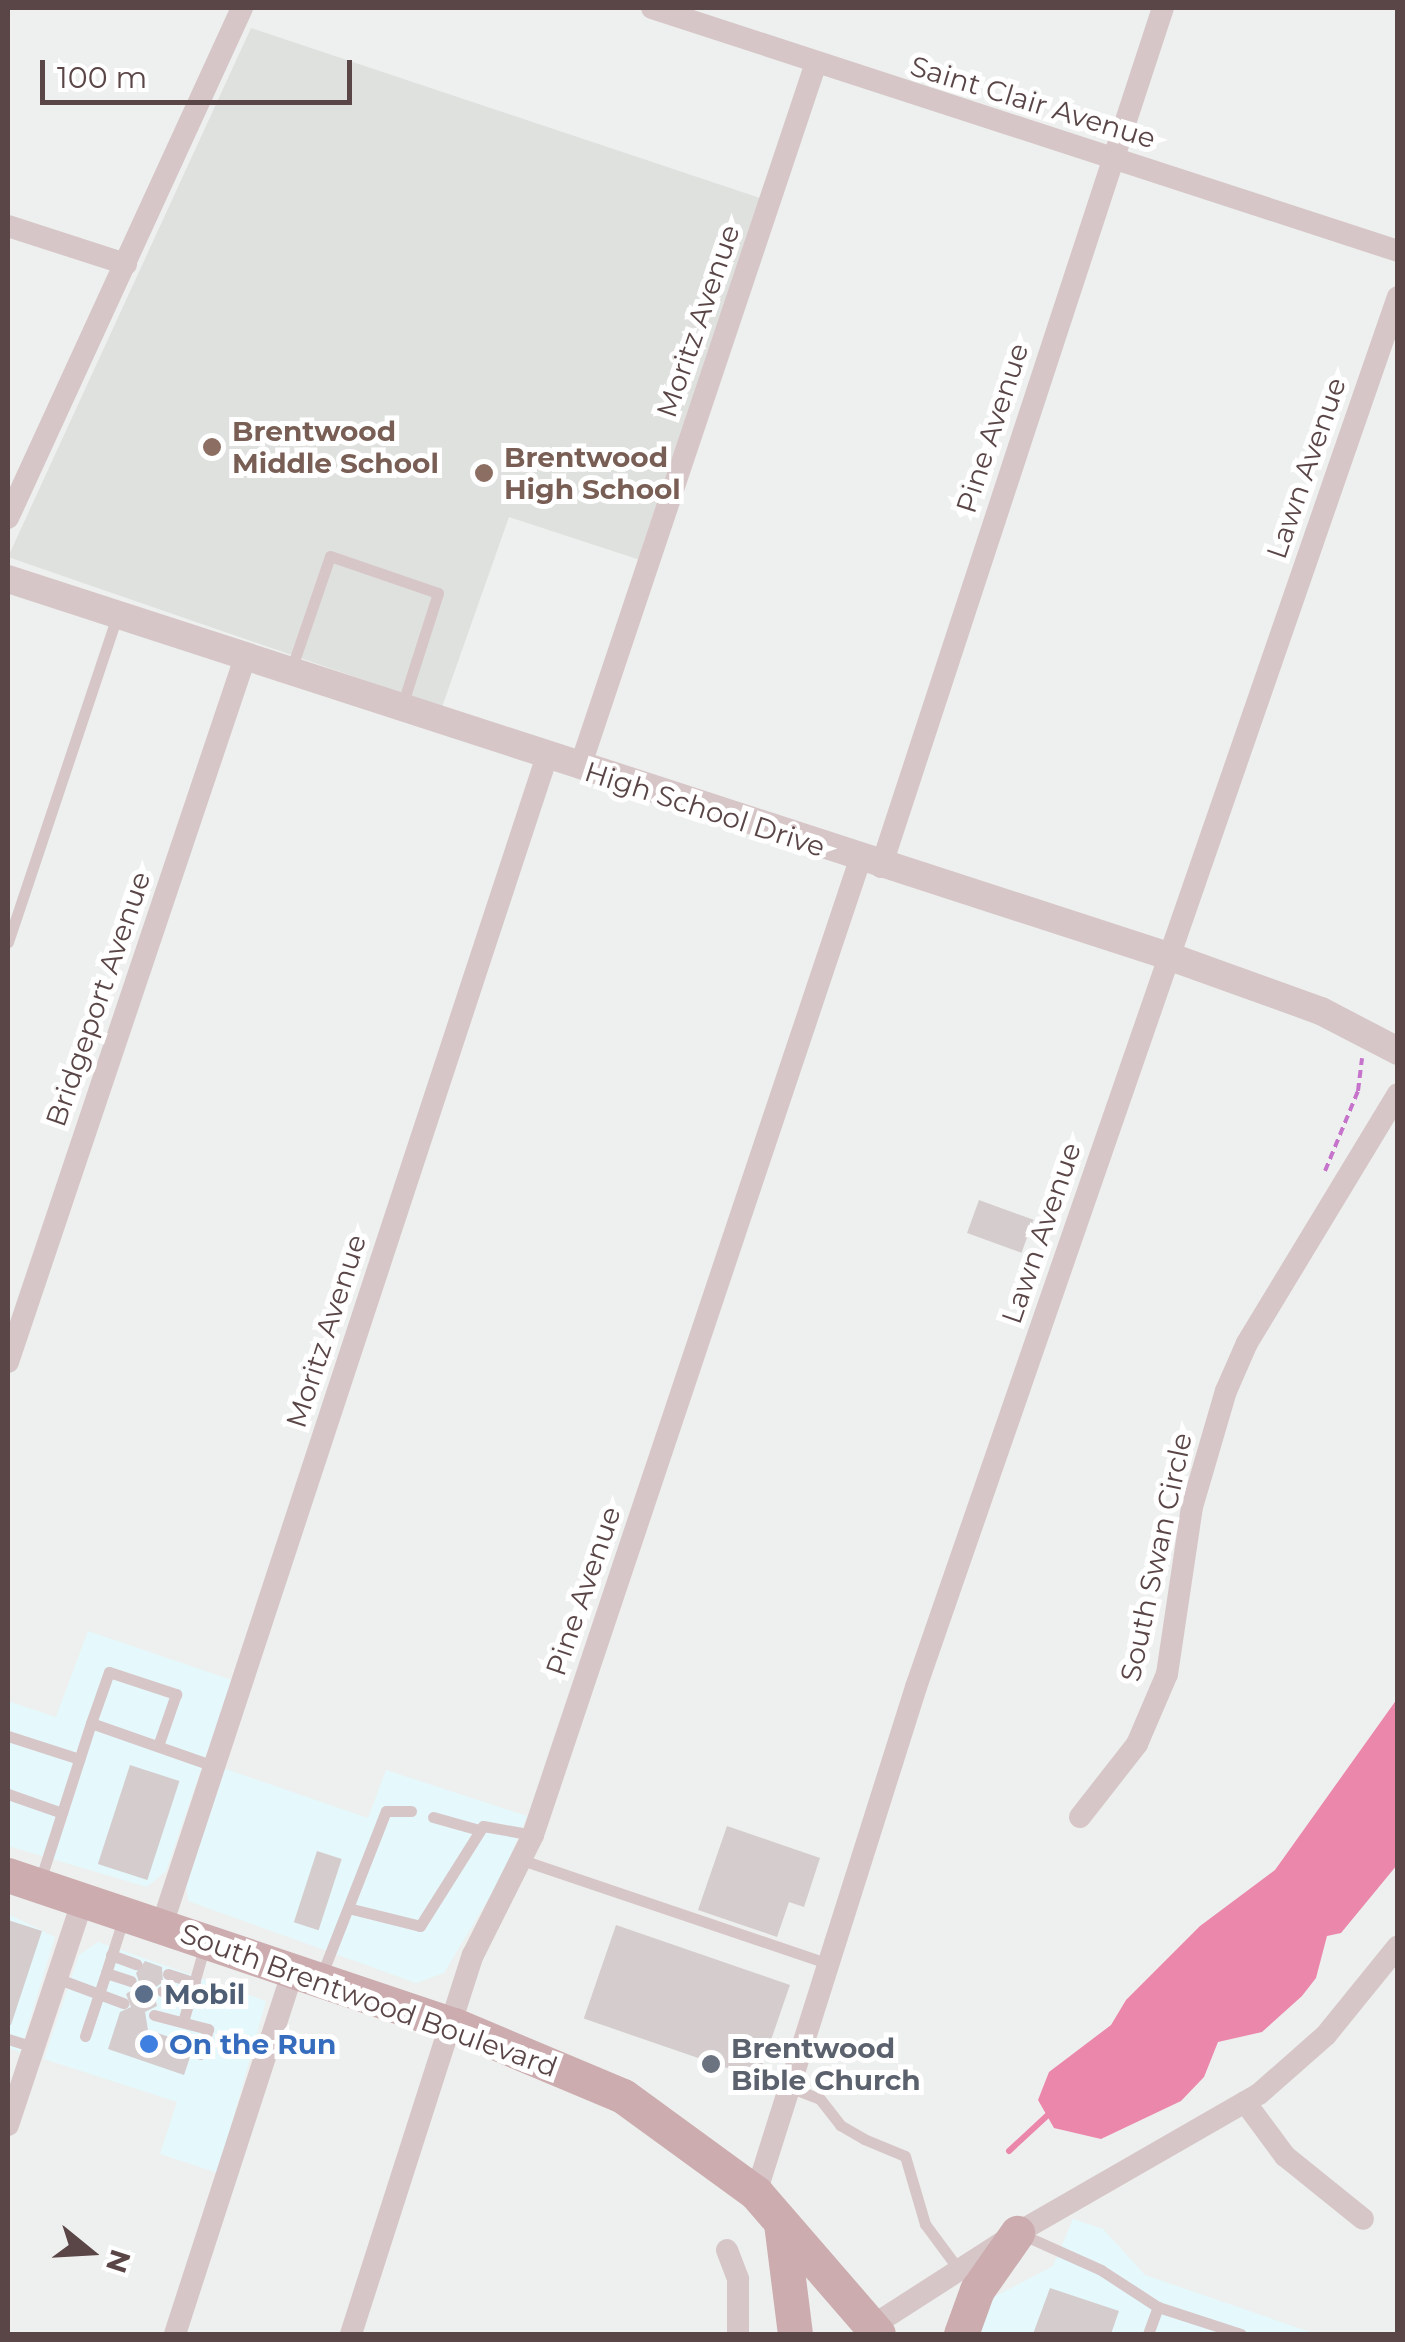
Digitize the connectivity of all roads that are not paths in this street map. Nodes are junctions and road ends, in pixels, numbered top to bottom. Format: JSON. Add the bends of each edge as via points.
{"nodes":[{"id":1,"x":242,"y":8,"type":"edge"},
{"id":2,"x":652,"y":8,"type":"edge"},
{"id":3,"x":1163,"y":8,"type":"edge"},
{"id":4,"x":816,"y":66,"type":"junction"},
{"id":5,"x":1112,"y":158,"type":"junction"},
{"id":6,"x":8,"y":226,"type":"edge"},
{"id":7,"x":1398,"y":251,"type":"edge"},
{"id":8,"x":126,"y":264,"type":"junction"},
{"id":9,"x":1398,"y":298,"type":"edge"},
{"id":10,"x":8,"y":518,"type":"edge"},
{"id":11,"x":8,"y":579,"type":"edge"},
{"id":12,"x":118,"y":612,"type":"junction"},
{"id":13,"x":246,"y":655,"type":"junction"},
{"id":14,"x":291,"y":670,"type":"junction"},
{"id":15,"x":402,"y":706,"type":"junction"},
{"id":16,"x":548,"y":756,"type":"junction"},
{"id":17,"x":580,"y":767,"type":"junction"},
{"id":18,"x":870,"y":864,"type":"junction"},
{"id":19,"x":8,"y":942,"type":"edge"},
{"id":20,"x":1168,"y":956,"type":"junction"},
{"id":21,"x":1398,"y":1052,"type":"edge"},
{"id":22,"x":1398,"y":1094,"type":"edge"},
{"id":23,"x":8,"y":1362,"type":"edge"},
{"id":24,"x":91,"y":1724,"type":"junction"},
{"id":25,"x":8,"y":1736,"type":"edge"},
{"id":26,"x":158,"y":1746,"type":"junction"},
{"id":27,"x":80,"y":1759,"type":"junction"},
{"id":28,"x":214,"y":1766,"type":"junction"},
{"id":29,"x":8,"y":1794,"type":"edge"},
{"id":30,"x":410,"y":1811,"type":"dead end"},
{"id":31,"x":62,"y":1813,"type":"junction"},
{"id":32,"x":432,"y":1817,"type":"dead end"},
{"id":33,"x":1080,"y":1817,"type":"dead end"},
{"id":34,"x":479,"y":1830,"type":"junction"},
{"id":35,"x":533,"y":1836,"type":"junction"},
{"id":36,"x":522,"y":1860,"type":"junction"},
{"id":37,"x":23,"y":1880,"type":"edge"},
{"id":38,"x":82,"y":1899,"type":"junction"},
{"id":39,"x":352,"y":1909,"type":"junction"},
{"id":40,"x":125,"y":1913,"type":"junction"},
{"id":41,"x":162,"y":1925,"type":"junction"},
{"id":42,"x":206,"y":1940,"type":"junction"},
{"id":43,"x":1395,"y":1953,"type":"edge"},
{"id":44,"x":112,"y":1956,"type":"junction"},
{"id":45,"x":136,"y":1964,"type":"dead end"},
{"id":46,"x":828,"y":1964,"type":"junction"},
{"id":47,"x":106,"y":1973,"type":"junction"},
{"id":48,"x":168,"y":1974,"type":"dead end"},
{"id":49,"x":307,"y":1975,"type":"junction"},
{"id":50,"x":56,"y":1978,"type":"junction"},
{"id":51,"x":130,"y":1981,"type":"dead end"},
{"id":52,"x":195,"y":1982,"type":"junction"},
{"id":53,"x":162,"y":1991,"type":"dead end"},
{"id":54,"x":99,"y":1994,"type":"junction"},
{"id":55,"x":190,"y":1999,"type":"junction"},
{"id":56,"x":123,"y":2002,"type":"dead end"},
{"id":57,"x":154,"y":2015,"type":"dead end"},
{"id":58,"x":183,"y":2022,"type":"junction"},
{"id":59,"x":454,"y":2026,"type":"junction"},
{"id":60,"x":85,"y":2036,"type":"dead end"},
{"id":61,"x":8,"y":2039,"type":"edge"},
{"id":62,"x":34,"y":2046,"type":"junction"},
{"id":63,"x":201,"y":2054,"type":"dead end"},
{"id":64,"x":789,"y":2087,"type":"junction"},
{"id":65,"x":1245,"y":2102,"type":"junction"},
{"id":66,"x":8,"y":2125,"type":"edge"},
{"id":67,"x":756,"y":2193,"type":"junction"},
{"id":68,"x":1363,"y":2219,"type":"dead end"},
{"id":69,"x":781,"y":2222,"type":"junction"},
{"id":70,"x":1018,"y":2233,"type":"junction"},
{"id":71,"x":727,"y":2250,"type":"dead end"},
{"id":72,"x":959,"y":2270,"type":"junction"},
{"id":73,"x":1158,"y":2307,"type":"junction"},
{"id":74,"x":870,"y":2332,"type":"edge"},
{"id":75,"x":175,"y":2334,"type":"edge"},
{"id":76,"x":350,"y":2334,"type":"edge"},
{"id":77,"x":738,"y":2334,"type":"edge"},
{"id":78,"x":794,"y":2334,"type":"edge"},
{"id":79,"x":960,"y":2334,"type":"edge"},
{"id":80,"x":1148,"y":2334,"type":"edge"},
{"id":81,"x":1240,"y":2334,"type":"edge"}],
"edges":[{"from":1,"to":8,"type":"street"},
{"from":2,"to":4,"type":"street","name":"Saint Clair Avenue"},
{"from":3,"to":5,"type":"street","name":"Pine Avenue"},
{"from":4,"to":5,"type":"street","name":"Saint Clair Avenue"},
{"from":4,"to":17,"type":"street","name":"Moritz Avenue"},
{"from":5,"to":7,"type":"street","name":"Saint Clair Avenue"},
{"from":5,"to":18,"type":"street","name":"Pine Avenue"},
{"from":6,"to":8,"type":"street"},
{"from":8,"to":10,"type":"street"},
{"from":9,"to":20,"type":"street","name":"Lawn Avenue"},
{"from":11,"to":12,"type":"street","name":"High School Drive"},
{"from":12,"to":13,"type":"street","name":"High School Drive"},
{"from":12,"to":19,"type":"lane"},
{"from":13,"to":14,"type":"street","name":"High School Drive"},
{"from":13,"to":23,"type":"street","name":"Bridgeport Avenue"},
{"from":14,"to":15,"type":"street","name":"High School Drive"},
{"from":14,"to":15,"type":"lane","via":[[330,556],[438,592]]},
{"from":15,"to":16,"type":"street","name":"High School Drive"},
{"from":16,"to":17,"type":"street","name":"High School Drive"},
{"from":16,"to":28,"type":"street","name":"Moritz Avenue"},
{"from":17,"to":18,"type":"street","name":"High School Drive"},
{"from":18,"to":20,"type":"street","name":"High School Drive"},
{"from":18,"to":35,"type":"street","name":"Pine Avenue"},
{"from":20,"to":21,"type":"street","name":"High School Drive"},
{"from":20,"to":46,"type":"street","name":"Lawn Avenue","via":[[916,1687]]},
{"from":22,"to":33,"type":"street","name":"South Swan Circle","via":[[1226,1392],[1192,1507],[1167,1674],[1119,1771]]},
{"from":24,"to":26,"type":"lane"},
{"from":24,"to":26,"type":"lane","via":[[108,1672],[159,1688],[176,1694]]},
{"from":24,"to":27,"type":"lane"},
{"from":25,"to":27,"type":"lane"},
{"from":26,"to":28,"type":"lane"},
{"from":27,"to":31,"type":"lane"},
{"from":28,"to":41,"type":"street","name":"Moritz Avenue"},
{"from":29,"to":31,"type":"lane"},
{"from":30,"to":39,"type":"lane","via":[[386,1811]]},
{"from":31,"to":37,"type":"lane"},
{"from":32,"to":34,"type":"lane"},
{"from":34,"to":35,"type":"lane","via":[[497,1825]]},
{"from":34,"to":39,"type":"lane","via":[[420,1926]]},
{"from":35,"to":36,"type":"street","name":"Pine Avenue"},
{"from":36,"to":46,"type":"lane"},
{"from":36,"to":59,"type":"street","name":"Pine Avenue","via":[[473,1955]]},
{"from":37,"to":38,"type":"main road","name":"South Brentwood Boulevard"},
{"from":38,"to":40,"type":"main road","name":"South Brentwood Boulevard"},
{"from":38,"to":50,"type":"street"},
{"from":39,"to":49,"type":"lane"},
{"from":40,"to":41,"type":"main road","name":"South Brentwood Boulevard"},
{"from":40,"to":44,"type":"lane"},
{"from":41,"to":42,"type":"main road","name":"South Brentwood Boulevard"},
{"from":42,"to":49,"type":"main road","name":"South Brentwood Boulevard"},
{"from":42,"to":52,"type":"lane"},
{"from":43,"to":65,"type":"street","via":[[1326,2035]]},
{"from":44,"to":45,"type":"lane"},
{"from":44,"to":47,"type":"lane"},
{"from":46,"to":64,"type":"street","name":"Lawn Avenue"},
{"from":47,"to":51,"type":"lane"},
{"from":47,"to":54,"type":"lane"},
{"from":48,"to":52,"type":"lane"},
{"from":49,"to":59,"type":"main road","name":"South Brentwood Boulevard"},
{"from":49,"to":75,"type":"street"},
{"from":50,"to":54,"type":"lane"},
{"from":50,"to":62,"type":"street"},
{"from":52,"to":55,"type":"lane"},
{"from":53,"to":55,"type":"lane"},
{"from":54,"to":56,"type":"lane"},
{"from":54,"to":60,"type":"lane"},
{"from":55,"to":58,"type":"lane"},
{"from":57,"to":58,"type":"lane"},
{"from":58,"to":63,"type":"lane","via":[[208,2029]]},
{"from":59,"to":67,"type":"main road","name":"South Brentwood Boulevard","via":[[623,2096]]},
{"from":59,"to":76,"type":"street","name":"Pine Avenue"},
{"from":61,"to":62,"type":"lane"},
{"from":62,"to":66,"type":"street"},
{"from":64,"to":67,"type":"street","name":"Lawn Avenue"},
{"from":64,"to":72,"type":"lane","via":[[820,2099],[840,2125],[864,2140],[905,2156],[925,2224]]},
{"from":65,"to":68,"type":"street","via":[[1285,2156]]},
{"from":65,"to":70,"type":"street"},
{"from":67,"to":69,"type":"main road","name":"South Brentwood Boulevard"},
{"from":69,"to":74,"type":"main road","name":"South Brentwood Boulevard"},
{"from":69,"to":78,"type":"main road"},
{"from":70,"to":72,"type":"street"},
{"from":70,"to":73,"type":"lane","via":[[1101,2270]]},
{"from":70,"to":79,"type":"main road","via":[[977,2290]]},
{"from":71,"to":77,"type":"street","via":[[738,2279]]},
{"from":72,"to":74,"type":"street"},
{"from":73,"to":80,"type":"lane"},
{"from":73,"to":81,"type":"lane"}]}
